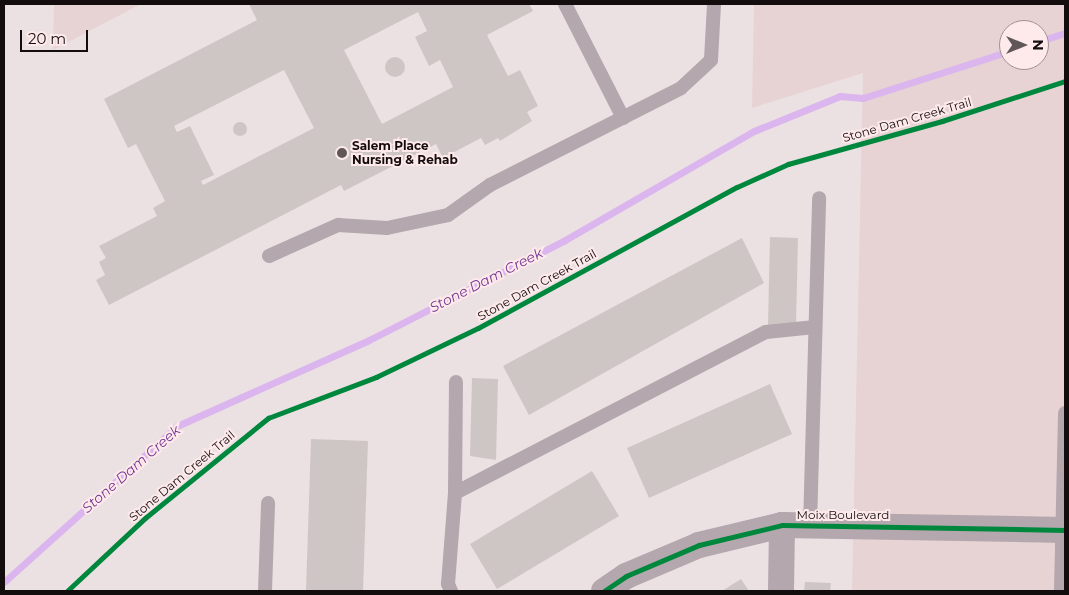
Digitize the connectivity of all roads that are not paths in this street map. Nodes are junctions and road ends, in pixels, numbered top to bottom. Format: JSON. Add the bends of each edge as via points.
{"nodes":[{"id":1,"x":565,"y":4,"type":"edge"},
{"id":2,"x":714,"y":4,"type":"edge"},
{"id":3,"x":622,"y":118,"type":"junction"},
{"id":4,"x":819,"y":198,"type":"dead end"},
{"id":5,"x":269,"y":256,"type":"dead end"},
{"id":6,"x":815,"y":327,"type":"junction"},
{"id":7,"x":456,"y":382,"type":"dead end"},
{"id":8,"x":1065,"y":414,"type":"edge"},
{"id":9,"x":1065,"y":460,"type":"edge"},
{"id":10,"x":455,"y":493,"type":"junction"},
{"id":11,"x":268,"y":503,"type":"dead end"},
{"id":12,"x":782,"y":525,"type":"junction"},
{"id":13,"x":810,"y":526,"type":"junction"},
{"id":14,"x":1064,"y":530,"type":"edge"},
{"id":15,"x":265,"y":591,"type":"edge"},
{"id":16,"x":451,"y":591,"type":"edge"},
{"id":17,"x":604,"y":591,"type":"edge"},
{"id":18,"x":782,"y":591,"type":"edge"},
{"id":19,"x":1061,"y":591,"type":"edge"}],
"edges":[{"from":1,"to":3,"type":"lane"},
{"from":2,"to":3,"type":"lane","via":[[711,60],[681,88]]},
{"from":3,"to":5,"type":"lane","via":[[490,185],[448,215],[387,228],[338,225]]},
{"from":4,"to":6,"type":"lane"},
{"from":6,"to":10,"type":"lane","via":[[766,332]]},
{"from":6,"to":13,"type":"lane"},
{"from":7,"to":10,"type":"lane"},
{"from":8,"to":9,"type":"lane"},
{"from":9,"to":14,"type":"lane"},
{"from":10,"to":16,"type":"lane","via":[[448,584]]},
{"from":11,"to":15,"type":"lane"},
{"from":12,"to":13,"type":"street","name":"Moix Boulevard"},
{"from":12,"to":17,"type":"street","name":"Moix Boulevard","via":[[699,545],[626,576]]},
{"from":12,"to":18,"type":"street"},
{"from":13,"to":14,"type":"street","name":"Moix Boulevard"},
{"from":14,"to":19,"type":"lane"}]}
